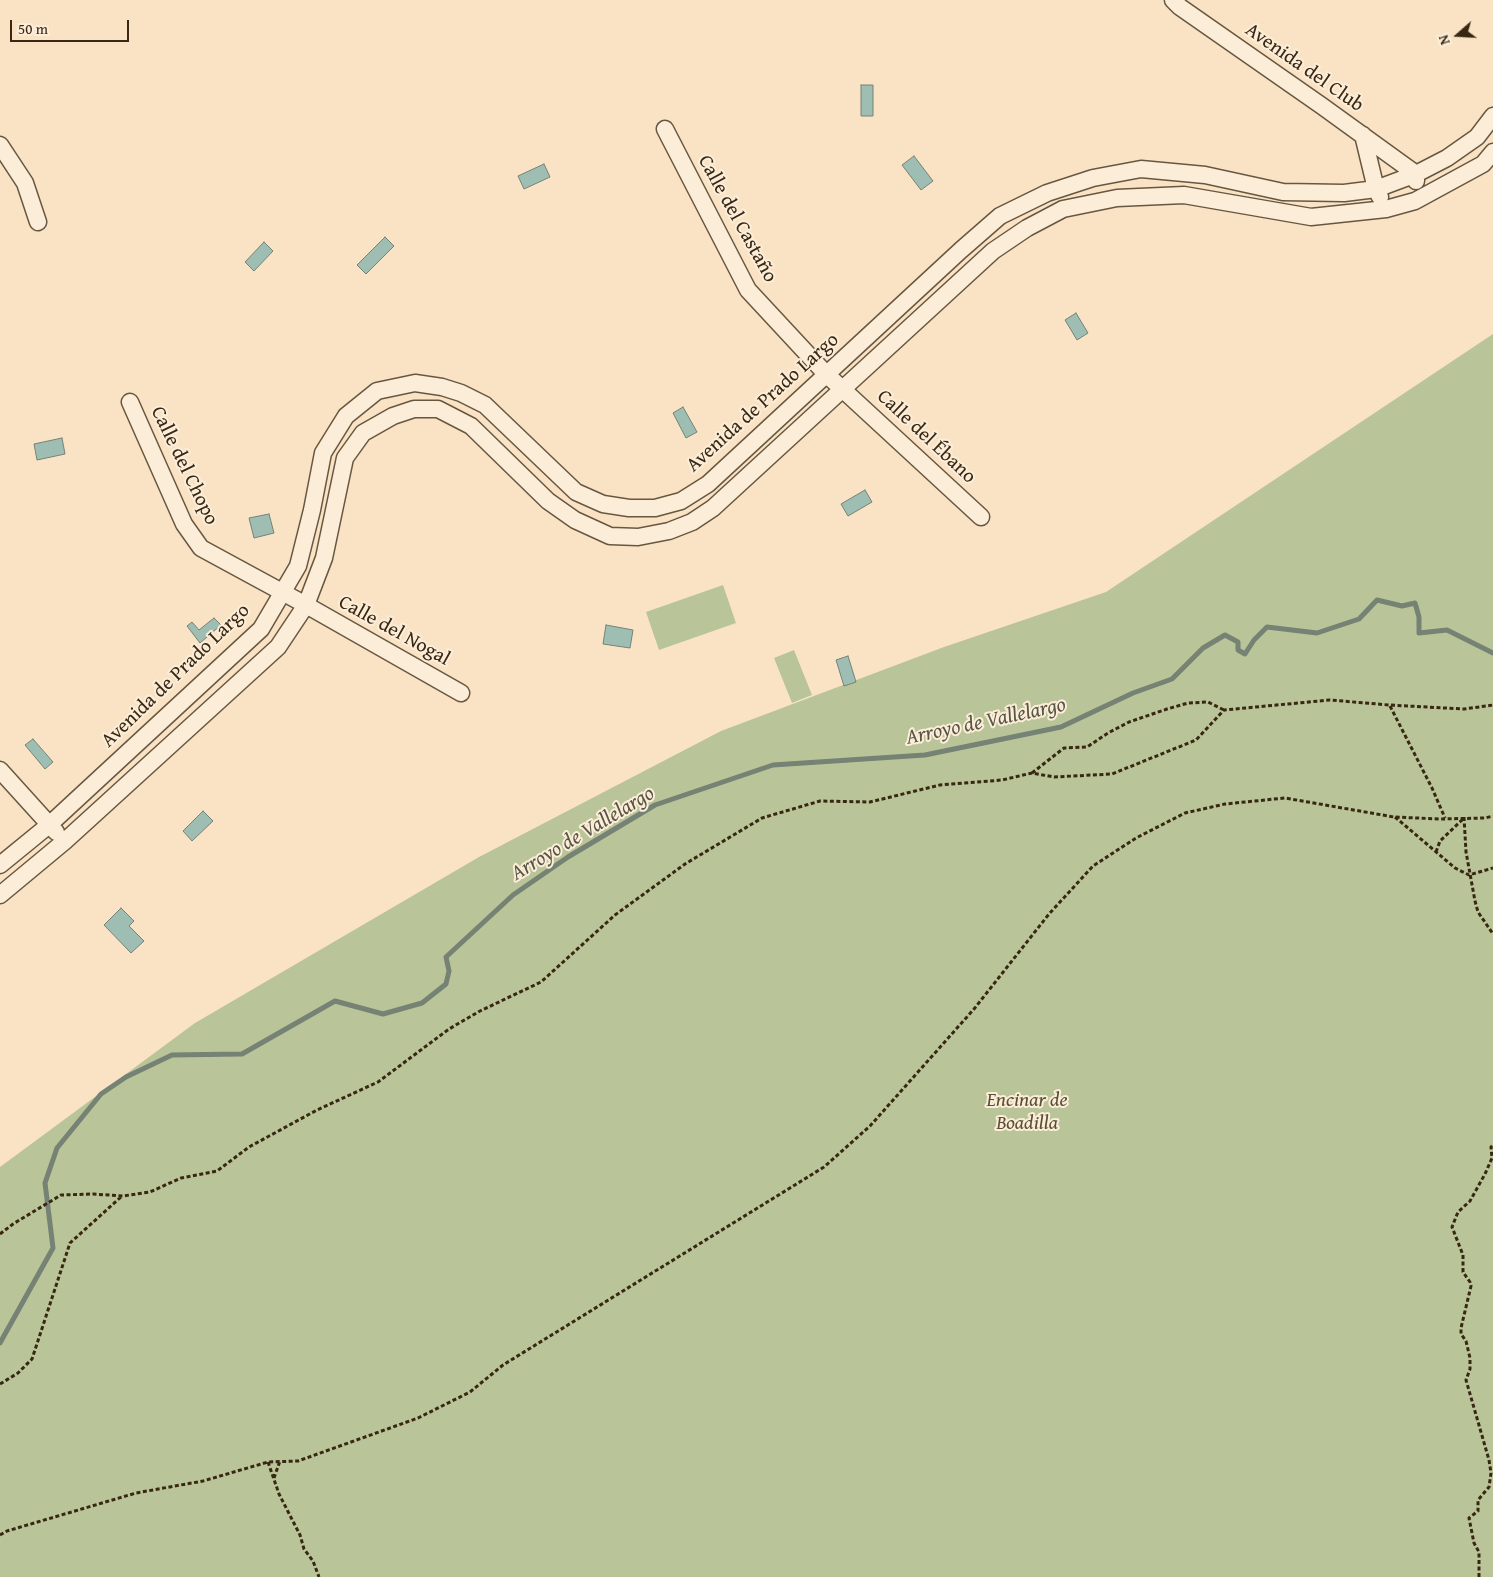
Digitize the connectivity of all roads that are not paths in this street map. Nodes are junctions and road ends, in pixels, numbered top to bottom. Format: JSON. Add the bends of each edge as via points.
{"nodes":[{"id":1,"x":1173,"y":0,"type":"edge"},
{"id":2,"x":1493,"y":116,"type":"edge"},
{"id":3,"x":665,"y":129,"type":"dead end"},
{"id":4,"x":1362,"y":135,"type":"junction"},
{"id":5,"x":0,"y":146,"type":"edge"},
{"id":6,"x":1493,"y":152,"type":"edge"},
{"id":7,"x":1416,"y":174,"type":"junction"},
{"id":8,"x":1376,"y":189,"type":"junction"},
{"id":9,"x":1415,"y":201,"type":"junction"},
{"id":10,"x":1386,"y":209,"type":"junction"},
{"id":11,"x":38,"y":222,"type":"dead end"},
{"id":12,"x":826,"y":374,"type":"junction"},
{"id":13,"x":842,"y":388,"type":"junction"},
{"id":14,"x":130,"y":402,"type":"dead end"},
{"id":15,"x":981,"y":517,"type":"dead end"},
{"id":16,"x":282,"y":594,"type":"junction"},
{"id":17,"x":306,"y":605,"type":"junction"},
{"id":18,"x":461,"y":693,"type":"dead end"},
{"id":19,"x":0,"y":770,"type":"edge"},
{"id":20,"x":49,"y":825,"type":"junction"},
{"id":21,"x":64,"y":841,"type":"junction"},
{"id":22,"x":0,"y":865,"type":"edge"},
{"id":23,"x":0,"y":895,"type":"edge"}],
"edges":[{"from":1,"to":4,"type":"street","name":"Avenida del Club"},
{"from":2,"to":7,"type":"street","name":"Avenida de Prado Largo","via":[[1477,137],[1448,158]]},
{"from":3,"to":12,"type":"street","name":"Calle del Castaño","via":[[748,290]]},
{"from":4,"to":7,"type":"street","name":"Avenida del Club"},
{"from":4,"to":8,"type":"street","name":"Avenida del Club"},
{"from":5,"to":11,"type":"street","via":[[25,183]]},
{"from":6,"to":9,"type":"street","name":"Avenida de Prado Largo","via":[[1483,164]]},
{"from":7,"to":8,"type":"street","name":"Avenida de Prado Largo"},
{"from":7,"to":9,"type":"street"},
{"from":8,"to":10,"type":"street","name":"Avenida del Club"},
{"from":8,"to":12,"type":"street","name":"Avenida de Prado Largo","via":[[1344,193],[1283,192],[1205,175],[1141,169],[1093,178],[1048,193],[1000,216]]},
{"from":9,"to":10,"type":"street","name":"Avenida de Prado Largo"},
{"from":10,"to":13,"type":"street","name":"Avenida de Prado Largo","via":[[1311,217],[1184,195],[1117,198],[1063,210],[1027,228],[993,251]]},
{"from":12,"to":13,"type":"street","name":"Calle del Castaño"},
{"from":12,"to":16,"type":"street","name":"Avenida de Prado Largo","via":[[708,484],[681,501],[655,508],[603,504],[576,492],[485,405],[461,393],[415,383],[377,391],[346,416],[323,453],[298,566]]},
{"from":13,"to":15,"type":"street","name":"Calle del Ébano"},
{"from":13,"to":17,"type":"street","name":"Avenida de Prado Largo","via":[[713,508],[692,522],[638,538],[610,536],[576,520],[548,501],[471,426],[438,409],[414,409],[393,416],[363,433],[345,458],[324,558]]},
{"from":14,"to":16,"type":"street","name":"Calle del Chopo","via":[[184,524],[201,548]]},
{"from":16,"to":17,"type":"street","name":"Calle del Chopo"},
{"from":16,"to":20,"type":"street","name":"Avenida de Prado Largo","via":[[261,628]]},
{"from":17,"to":18,"type":"street","name":"Calle del Nogal"},
{"from":17,"to":21,"type":"street","name":"Avenida de Prado Largo","via":[[278,647]]},
{"from":19,"to":20,"type":"street"},
{"from":20,"to":21,"type":"street"},
{"from":20,"to":22,"type":"street","name":"Avenida de Prado Largo"},
{"from":21,"to":23,"type":"street","name":"Avenida de Prado Largo"}]}
